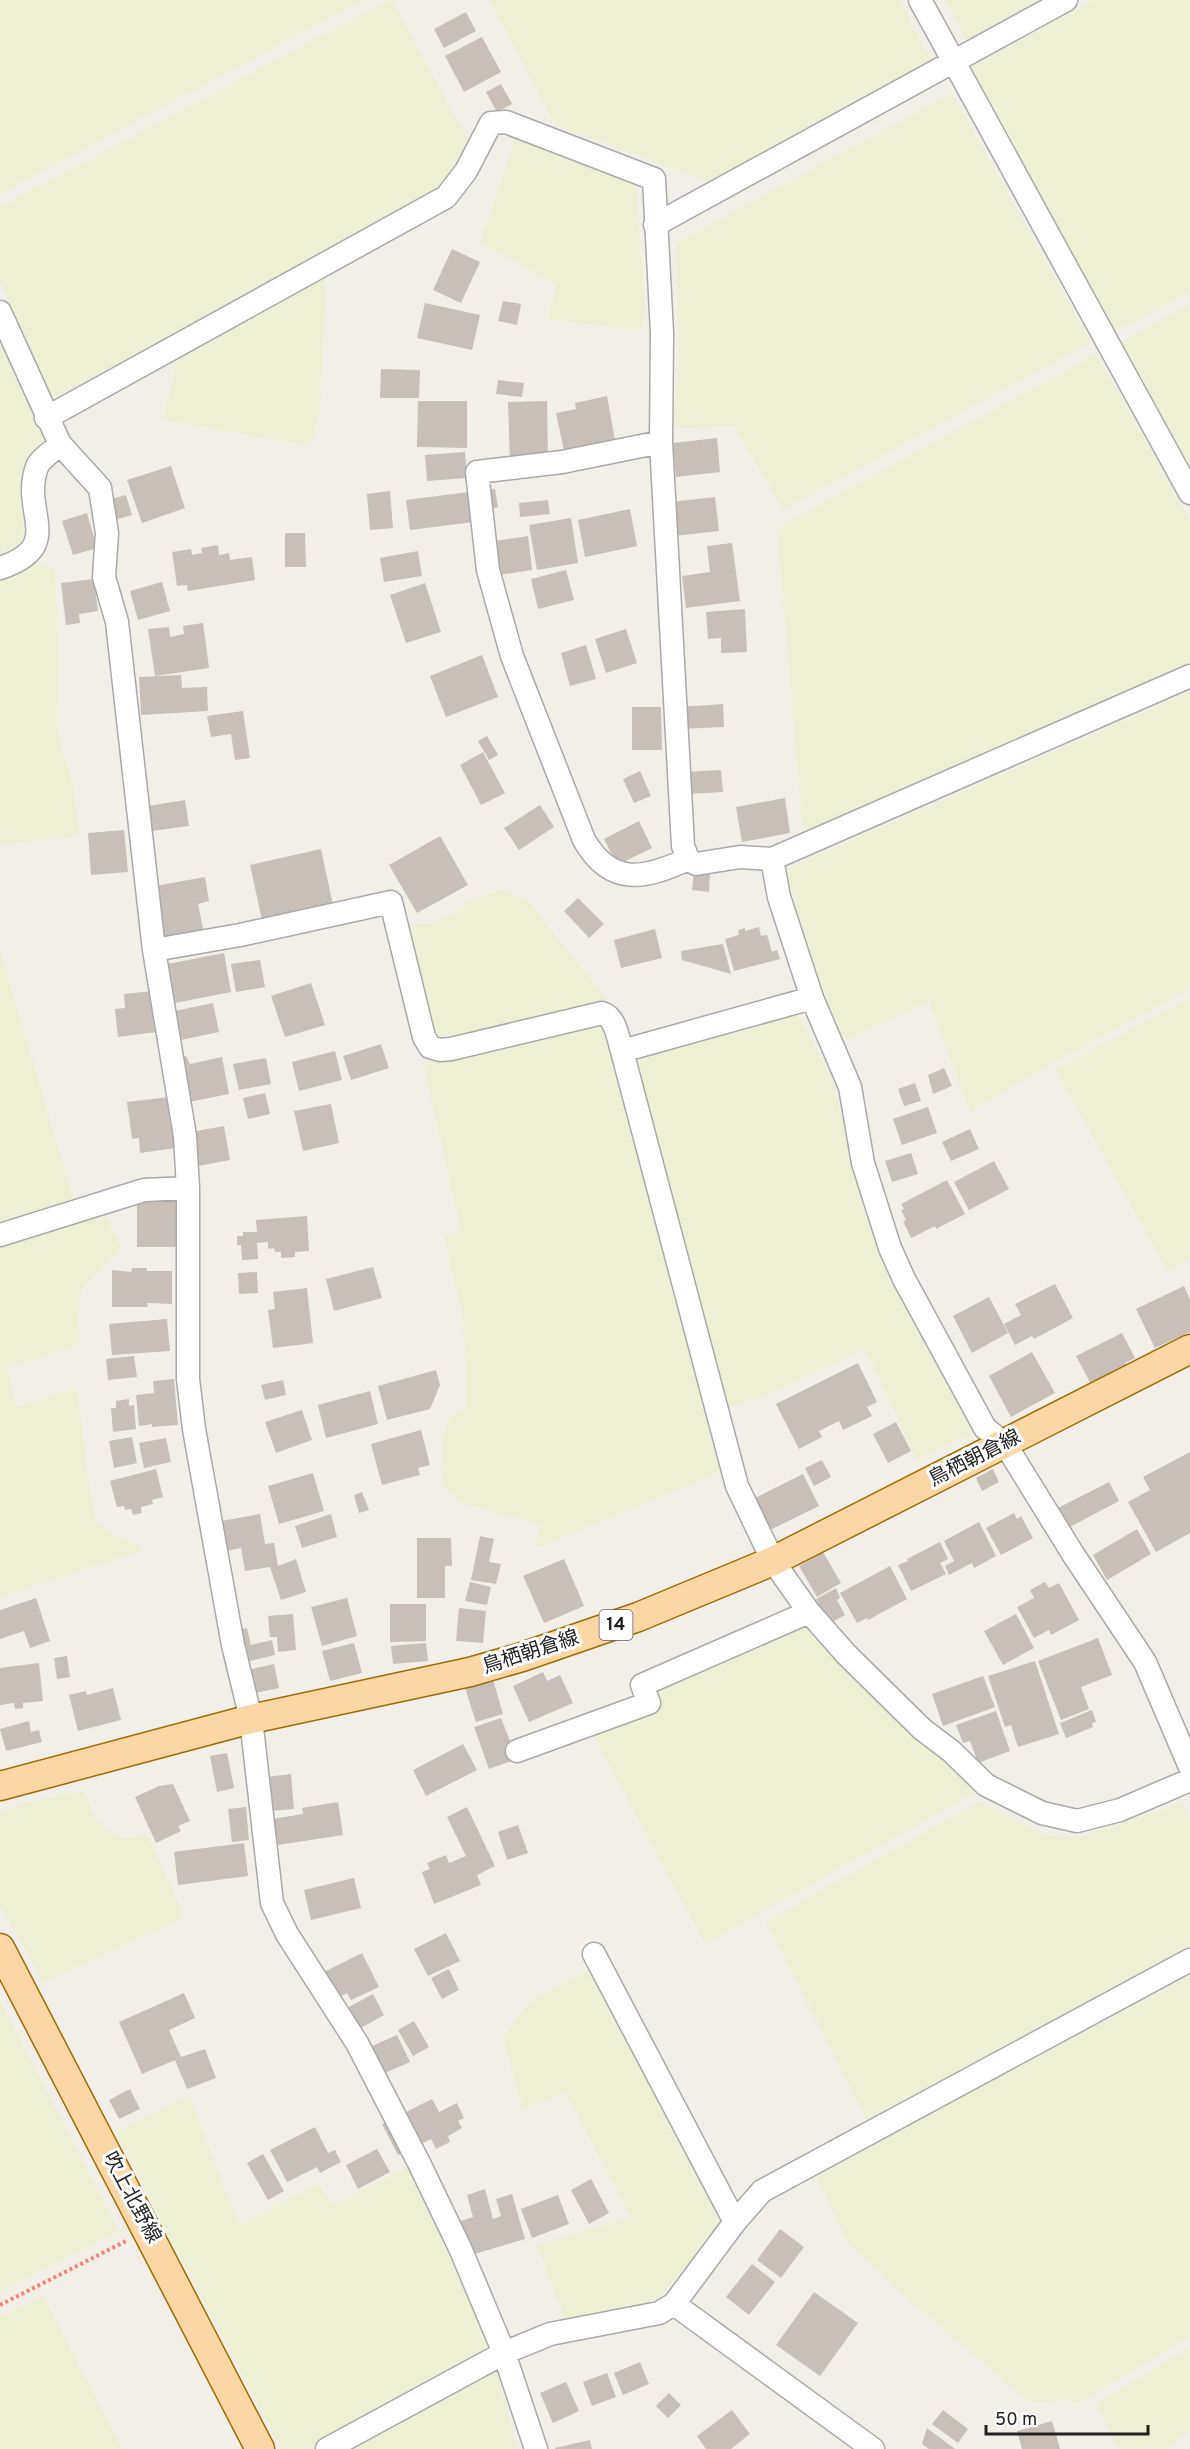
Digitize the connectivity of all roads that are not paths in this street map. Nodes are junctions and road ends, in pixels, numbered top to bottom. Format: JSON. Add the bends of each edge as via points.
{"nodes":[{"id":1,"x":920,"y":0,"type":"edge"},
{"id":2,"x":1066,"y":0,"type":"edge"},
{"id":3,"x":952,"y":62,"type":"junction"},
{"id":4,"x":655,"y":225,"type":"junction"},
{"id":5,"x":0,"y":312,"type":"edge"},
{"id":6,"x":46,"y":418,"type":"junction"},
{"id":7,"x":661,"y":442,"type":"junction"},
{"id":8,"x":60,"y":444,"type":"junction"},
{"id":9,"x":1190,"y":494,"type":"edge"},
{"id":10,"x":0,"y":568,"type":"edge"},
{"id":11,"x":1190,"y":676,"type":"edge"},
{"id":12,"x":688,"y":859,"type":"junction"},
{"id":13,"x":772,"y":859,"type":"junction"},
{"id":14,"x":154,"y":950,"type":"junction"},
{"id":15,"x":812,"y":998,"type":"junction"},
{"id":16,"x":622,"y":1051,"type":"junction"},
{"id":17,"x":188,"y":1188,"type":"junction"},
{"id":18,"x":0,"y":1235,"type":"edge"},
{"id":19,"x":1190,"y":1349,"type":"edge"},
{"id":20,"x":1005,"y":1444,"type":"junction"},
{"id":21,"x":773,"y":1561,"type":"junction"},
{"id":22,"x":809,"y":1612,"type":"junction"},
{"id":23,"x":251,"y":1719,"type":"junction"},
{"id":24,"x":517,"y":1751,"type":"dead end"},
{"id":25,"x":1190,"y":1767,"type":"edge"},
{"id":26,"x":1190,"y":1780,"type":"edge"},
{"id":27,"x":0,"y":1786,"type":"edge"},
{"id":28,"x":0,"y":1948,"type":"edge"},
{"id":29,"x":594,"y":1954,"type":"dead end"},
{"id":30,"x":1190,"y":1960,"type":"edge"},
{"id":31,"x":735,"y":2222,"type":"junction"},
{"id":32,"x":674,"y":2304,"type":"junction"},
{"id":33,"x":504,"y":2353,"type":"junction"},
{"id":34,"x":260,"y":2449,"type":"edge"},
{"id":35,"x":327,"y":2449,"type":"edge"},
{"id":36,"x":536,"y":2449,"type":"edge"},
{"id":37,"x":873,"y":2449,"type":"edge"}],
"edges":[{"from":1,"to":3,"type":"street"},
{"from":2,"to":3,"type":"street"},
{"from":3,"to":4,"type":"street"},
{"from":3,"to":9,"type":"street"},
{"from":4,"to":6,"type":"street","via":[[654,179],[506,122],[490,123],[466,171],[446,197]]},
{"from":4,"to":7,"type":"street","via":[[662,333]]},
{"from":5,"to":6,"type":"street"},
{"from":6,"to":8,"type":"street"},
{"from":7,"to":12,"type":"street","via":[[683,846]]},
{"from":7,"to":12,"type":"street","via":[[562,462],[477,472],[489,570],[512,656],[584,840],[594,858],[609,869],[636,876],[659,873]]},
{"from":8,"to":10,"type":"street","via":[[38,464],[33,483],[37,536],[32,552]]},
{"from":8,"to":14,"type":"street","via":[[100,488],[107,533],[104,577],[117,622]]},
{"from":11,"to":13,"type":"street"},
{"from":12,"to":13,"type":"street","via":[[696,864],[740,857]]},
{"from":13,"to":15,"type":"street","via":[[779,897]]},
{"from":14,"to":16,"type":"street","via":[[391,902],[424,1037],[430,1047],[451,1049],[602,1013],[612,1020]]},
{"from":14,"to":17,"type":"street","via":[[184,1136]]},
{"from":15,"to":16,"type":"street"},
{"from":15,"to":20,"type":"street","via":[[850,1087],[863,1163],[890,1248],[985,1428]]},
{"from":16,"to":21,"type":"street","via":[[737,1486]]},
{"from":17,"to":18,"type":"street","via":[[144,1190]]},
{"from":17,"to":23,"type":"street","via":[[188,1379],[233,1646]]},
{"from":19,"to":20,"type":"main road","name":"鳥栖朝倉線","number":"14"},
{"from":20,"to":21,"type":"main road","name":"鳥栖朝倉線","number":"14"},
{"from":20,"to":25,"type":"street","via":[[1144,1662]]},
{"from":21,"to":22,"type":"street"},
{"from":21,"to":23,"type":"main road","name":"鳥栖朝倉線","number":"14","via":[[638,1617],[522,1657],[422,1683]]},
{"from":22,"to":24,"type":"street","via":[[642,1684],[649,1703]]},
{"from":22,"to":26,"type":"street","via":[[914,1721],[986,1785],[1042,1813],[1077,1821],[1120,1810]]},
{"from":23,"to":27,"type":"main road","name":"鳥栖朝倉線","number":"14"},
{"from":23,"to":33,"type":"street","via":[[272,1903],[287,1934],[357,2043],[389,2104],[460,2248]]},
{"from":28,"to":34,"type":"main road","name":"吹上北野線"},
{"from":29,"to":31,"type":"street"},
{"from":30,"to":31,"type":"street","via":[[762,2191]]},
{"from":31,"to":32,"type":"street"},
{"from":32,"to":33,"type":"street","via":[[659,2313],[550,2334]]},
{"from":32,"to":37,"type":"street"},
{"from":33,"to":35,"type":"street"},
{"from":33,"to":36,"type":"street"}]}
